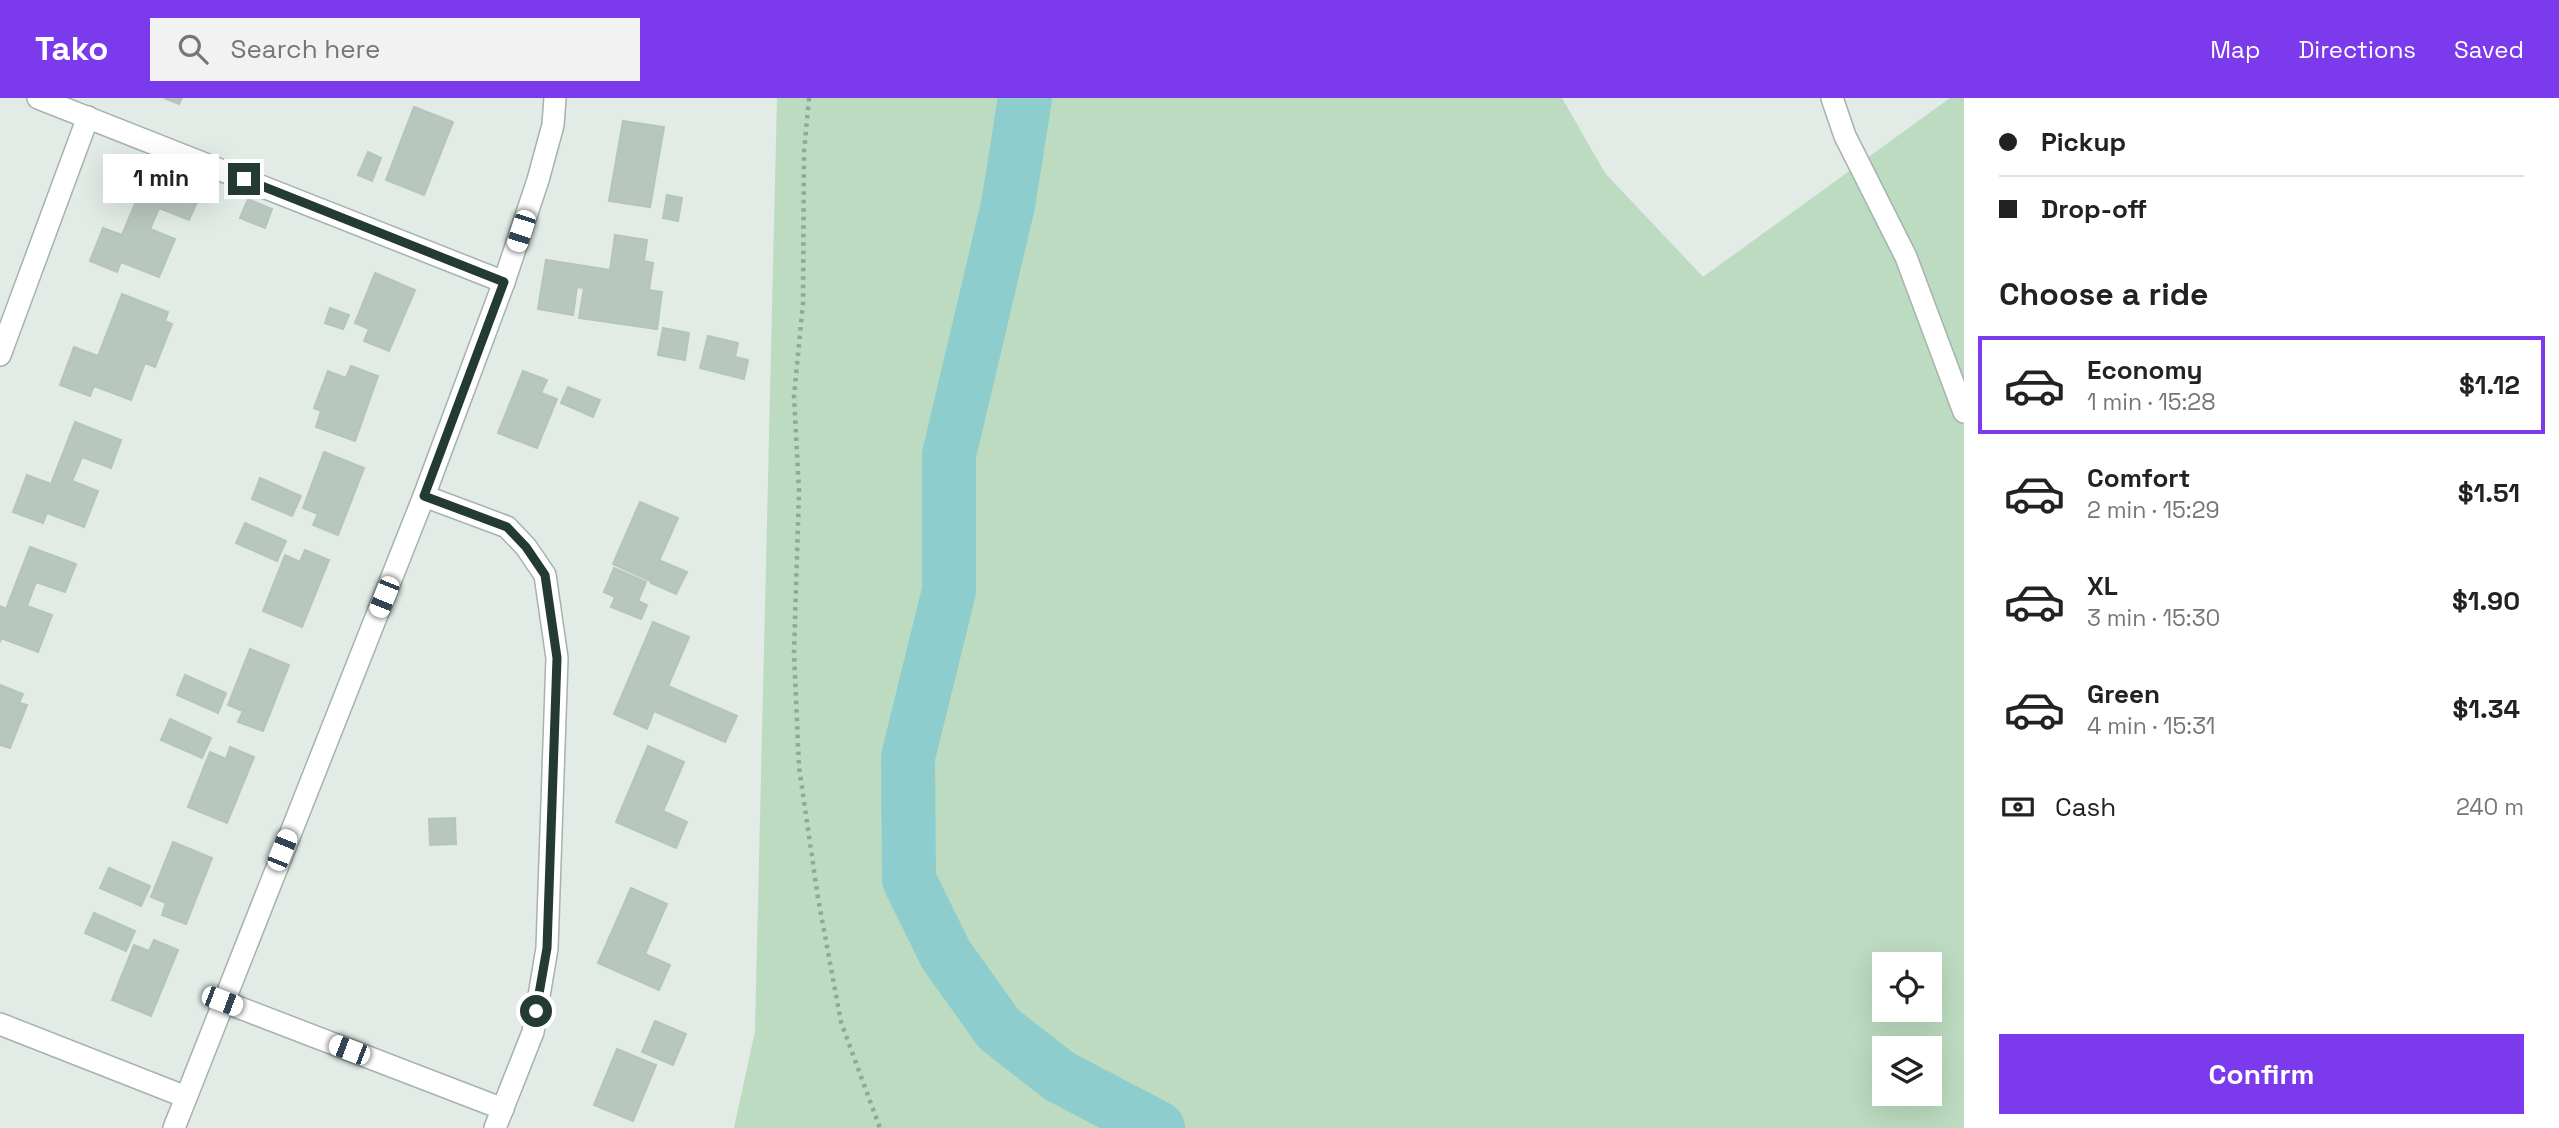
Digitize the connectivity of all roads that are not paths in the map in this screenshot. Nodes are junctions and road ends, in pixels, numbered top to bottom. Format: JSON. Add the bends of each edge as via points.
{"nodes":[{"id":1,"x":38,"y":98,"type":"edge"},
{"id":2,"x":555,"y":98,"type":"edge"},
{"id":3,"x":1832,"y":98,"type":"edge"},
{"id":4,"x":88,"y":117,"type":"junction"},
{"id":5,"x":504,"y":282,"type":"junction"},
{"id":6,"x":0,"y":355,"type":"edge"},
{"id":7,"x":1964,"y":412,"type":"edge"},
{"id":8,"x":424,"y":496,"type":"junction"},
{"id":9,"x":222,"y":1001,"type":"junction"},
{"id":10,"x":0,"y":1024,"type":"edge"},
{"id":11,"x":186,"y":1097,"type":"junction"},
{"id":12,"x":499,"y":1119,"type":"edge"},
{"id":13,"x":174,"y":1128,"type":"edge"}],
"edges":[{"from":1,"to":4,"type":"street"},
{"from":2,"to":5,"type":"street","via":[[553,125],[538,180]]},
{"from":3,"to":7,"type":"street","via":[[1845,136],[1906,257]]},
{"from":4,"to":5,"type":"street"},
{"from":4,"to":6,"type":"street"},
{"from":5,"to":8,"type":"street"},
{"from":8,"to":9,"type":"street"},
{"from":8,"to":12,"type":"street","via":[[507,527],[526,547],[545,575],[557,658],[547,948],[533,1032]]},
{"from":9,"to":11,"type":"street"},
{"from":9,"to":12,"type":"street"},
{"from":10,"to":11,"type":"street"},
{"from":11,"to":13,"type":"street"}]}
